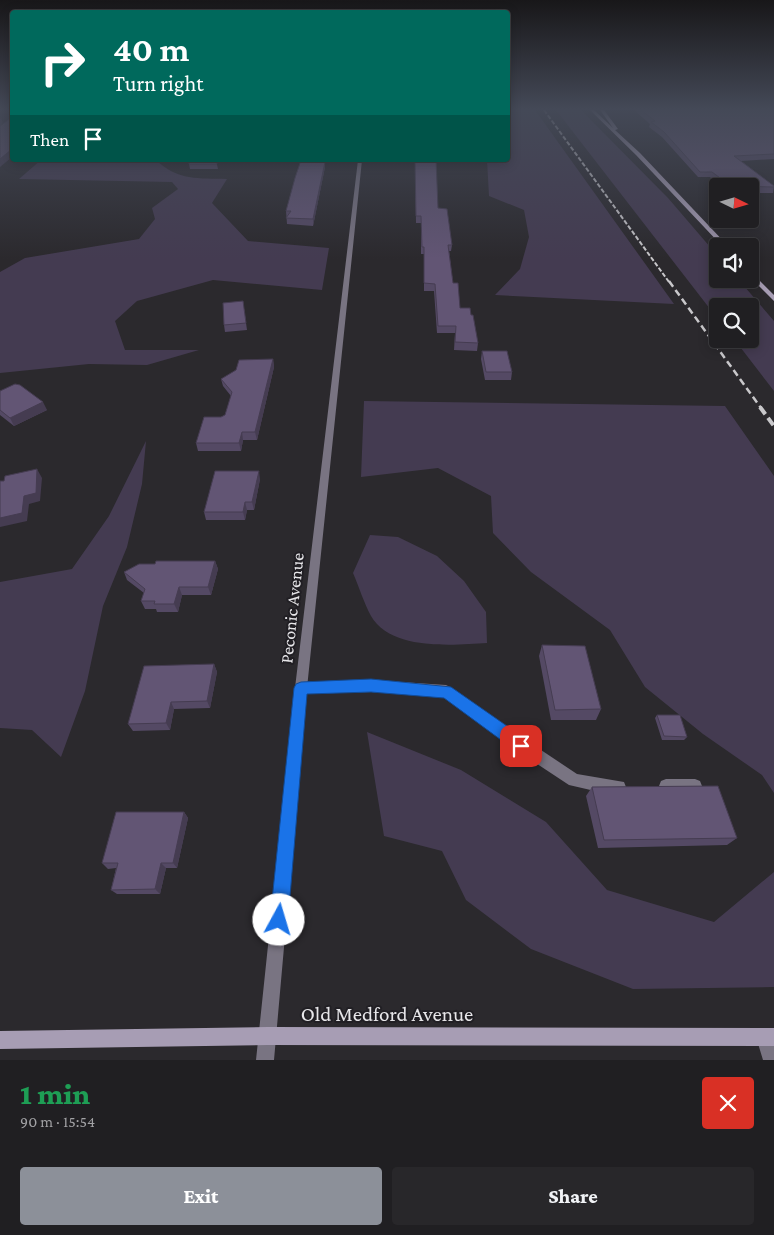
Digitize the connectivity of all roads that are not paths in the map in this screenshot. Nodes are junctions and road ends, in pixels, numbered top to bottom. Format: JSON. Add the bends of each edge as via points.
{"nodes":[{"id":1,"x":642,"y":159,"type":"edge"},
{"id":2,"x":360,"y":162,"type":"edge"},
{"id":3,"x":717,"y":238,"type":"edge"},
{"id":4,"x":759,"y":283,"type":"edge"},
{"id":5,"x":774,"y":299,"type":"edge"},
{"id":6,"x":301,"y":688,"type":"junction"},
{"id":7,"x":656,"y":786,"type":"edge"},
{"id":8,"x":695,"y":786,"type":"edge"},
{"id":9,"x":637,"y":787,"type":"edge"},
{"id":10,"x":268,"y":1036,"type":"junction"},
{"id":11,"x":769,"y":1037,"type":"edge"},
{"id":12,"x":0,"y":1040,"type":"edge"},
{"id":13,"x":265,"y":1060,"type":"edge"},
{"id":14,"x":772,"y":1060,"type":"edge"}],
"edges":[{"from":1,"to":3,"type":"street"},
{"from":2,"to":6,"type":"street","name":"Peconic Avenue"},
{"from":4,"to":5,"type":"street"},
{"from":6,"to":9,"type":"street","via":[[371,686],[446,691],[574,780],[608,787]]},
{"from":6,"to":10,"type":"street","name":"Peconic Avenue"},
{"from":7,"to":8,"type":"street"},
{"from":10,"to":11,"type":"street","name":"Old Medford Avenue"},
{"from":10,"to":12,"type":"street","name":"Old Medford Avenue"},
{"from":10,"to":13,"type":"street","name":"Peconic Avenue"},
{"from":11,"to":14,"type":"street"}]}
